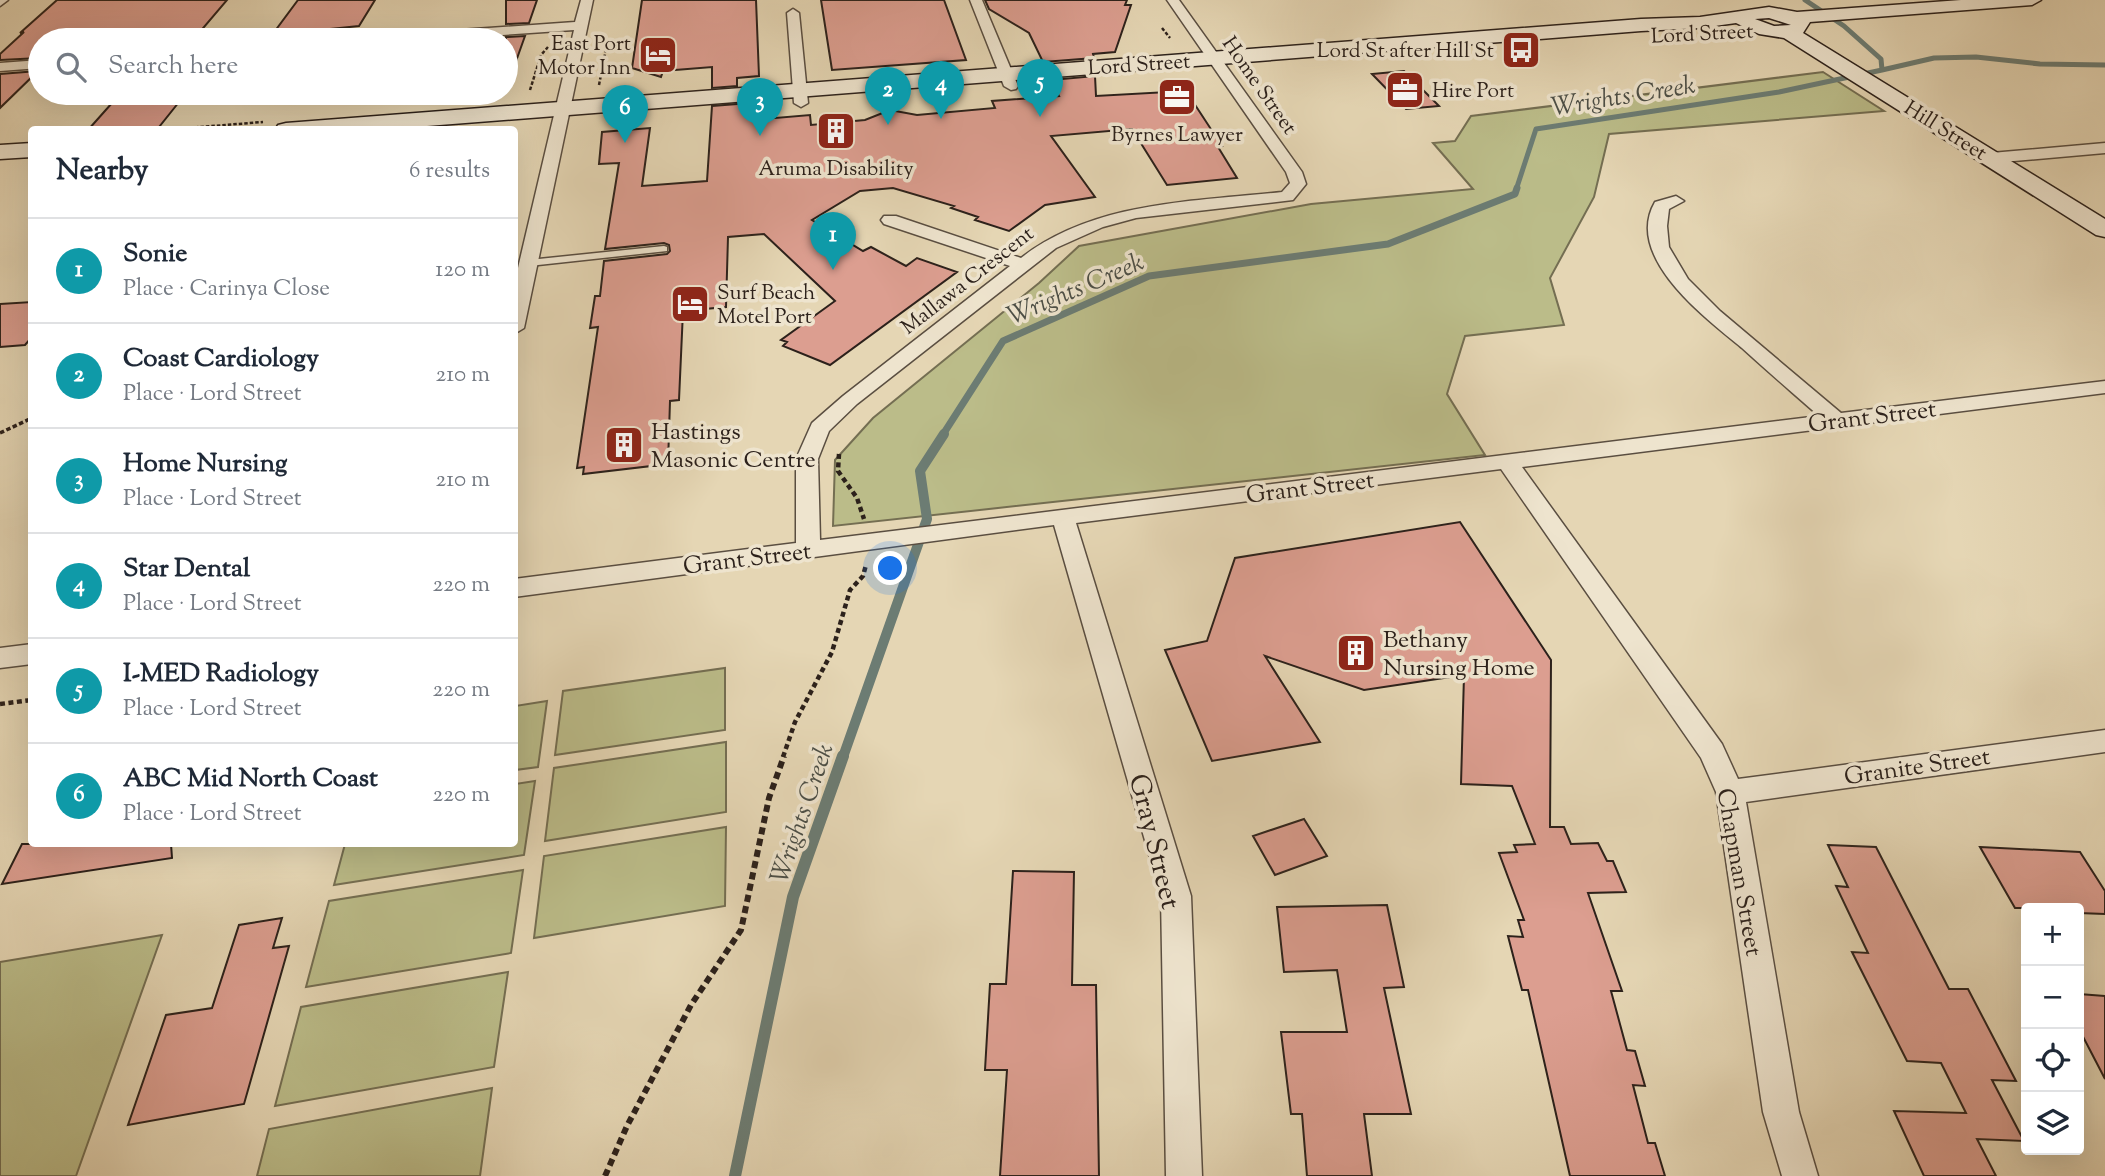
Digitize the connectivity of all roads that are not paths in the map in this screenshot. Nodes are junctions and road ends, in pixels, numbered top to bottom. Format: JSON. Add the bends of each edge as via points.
{"nodes":[{"id":1,"x":587,"y":0,"type":"edge"},
{"id":2,"x":976,"y":0,"type":"edge"},
{"id":3,"x":1173,"y":0,"type":"edge"},
{"id":4,"x":2032,"y":0,"type":"edge"},
{"id":5,"x":1744,"y":8,"type":"edge"},
{"id":6,"x":793,"y":13,"type":"dead end"},
{"id":7,"x":581,"y":26,"type":"junction"},
{"id":8,"x":1783,"y":26,"type":"junction"},
{"id":9,"x":518,"y":30,"type":"edge"},
{"id":10,"x":1220,"y":63,"type":"junction"},
{"id":11,"x":28,"y":65,"type":"edge"},
{"id":12,"x":0,"y":66,"type":"edge"},
{"id":13,"x":1009,"y":80,"type":"junction"},
{"id":14,"x":801,"y":96,"type":"junction"},
{"id":15,"x":561,"y":115,"type":"junction"},
{"id":16,"x":359,"y":126,"type":"edge"},
{"id":17,"x":491,"y":126,"type":"edge"},
{"id":18,"x":2105,"y":148,"type":"edge"},
{"id":19,"x":28,"y":150,"type":"edge"},
{"id":20,"x":0,"y":152,"type":"edge"},
{"id":21,"x":1991,"y":158,"type":"junction"},
{"id":22,"x":28,"y":164,"type":"edge"},
{"id":23,"x":0,"y":166,"type":"edge"},
{"id":24,"x":1287,"y":196,"type":"joint"},
{"id":25,"x":1676,"y":201,"type":"dead end"},
{"id":26,"x":890,"y":220,"type":"dead end"},
{"id":27,"x":2105,"y":230,"type":"edge"},
{"id":28,"x":664,"y":249,"type":"dead end"},
{"id":29,"x":529,"y":263,"type":"junction"},
{"id":30,"x":1023,"y":265,"type":"junction"},
{"id":31,"x":518,"y":311,"type":"edge"},
{"id":32,"x":2105,"y":387,"type":"edge"},
{"id":33,"x":1837,"y":421,"type":"junction"},
{"id":34,"x":1508,"y":463,"type":"junction"},
{"id":35,"x":1062,"y":517,"type":"junction"},
{"id":36,"x":808,"y":550,"type":"junction"},
{"id":37,"x":518,"y":588,"type":"edge"},
{"id":38,"x":28,"y":654,"type":"edge"},
{"id":39,"x":0,"y":658,"type":"edge"},
{"id":40,"x":2104,"y":743,"type":"edge"},
{"id":41,"x":1730,"y":792,"type":"junction"},
{"id":42,"x":1184,"y":1176,"type":"edge"},
{"id":43,"x":1800,"y":1176,"type":"edge"}],
"edges":[{"from":1,"to":7,"type":"street"},
{"from":2,"to":13,"type":"street"},
{"from":3,"to":10,"type":"street","name":"Home Street"},
{"from":4,"to":8,"type":"main road","name":"Lord Street","via":[[1816,16]]},
{"from":5,"to":8,"type":"main road","via":[[1771,10]]},
{"from":5,"to":8,"type":"main road","name":"Hill Street","via":[[1744,21]]},
{"from":5,"to":10,"type":"main road","name":"Lord Street","via":[[1708,22]]},
{"from":6,"to":14,"type":"street"},
{"from":7,"to":9,"type":"street"},
{"from":7,"to":15,"type":"street"},
{"from":8,"to":10,"type":"main road","name":"Lord Street"},
{"from":8,"to":21,"type":"main road","name":"Hill Street"},
{"from":10,"to":13,"type":"main road","name":"Lord Street"},
{"from":10,"to":24,"type":"street","name":"Home Street","via":[[1294,172],[1298,184]]},
{"from":11,"to":12,"type":"street"},
{"from":13,"to":14,"type":"main road","name":"Lord Street"},
{"from":14,"to":15,"type":"main road","name":"Lord Street"},
{"from":15,"to":16,"type":"main road","name":"Lord Street"},
{"from":15,"to":17,"type":"main road","name":"Lord Street"},
{"from":15,"to":29,"type":"street"},
{"from":18,"to":21,"type":"street"},
{"from":19,"to":20,"type":"main road"},
{"from":21,"to":27,"type":"main road","name":"Hill Street"},
{"from":22,"to":23,"type":"main road"},
{"from":24,"to":30,"type":"street","name":"Mallawa Crescent","via":[[1136,212],[1050,244]]},
{"from":25,"to":33,"type":"street","via":[[1661,206],[1658,216],[1664,258],[1714,314]]},
{"from":26,"to":30,"type":"street"},
{"from":28,"to":29,"type":"lane"},
{"from":29,"to":31,"type":"street"},
{"from":30,"to":36,"type":"street","name":"Mallawa Crescent","via":[[860,391],[820,428],[807,459]]},
{"from":32,"to":33,"type":"street","name":"Grant Street"},
{"from":33,"to":34,"type":"street","name":"Grant Street"},
{"from":34,"to":35,"type":"street","name":"Grant Street"},
{"from":34,"to":41,"type":"street","name":"Chapman Street","via":[[1712,752]]},
{"from":35,"to":36,"type":"street","name":"Grant Street"},
{"from":35,"to":42,"type":"street","name":"Gray Street","via":[[1176,896]]},
{"from":36,"to":37,"type":"street","name":"Grant Street"},
{"from":38,"to":39,"type":"street"},
{"from":40,"to":41,"type":"street","name":"Granite Street"},
{"from":41,"to":43,"type":"street","name":"Chapman Street","via":[[1781,1112]]}]}
